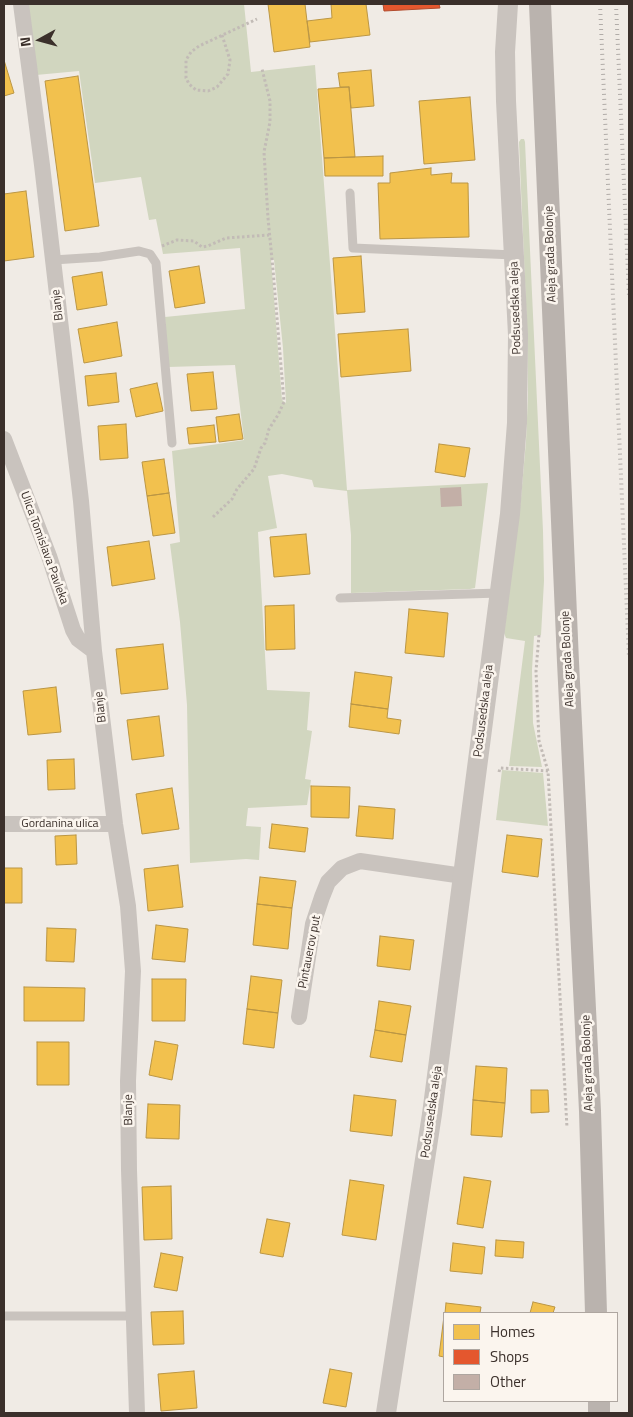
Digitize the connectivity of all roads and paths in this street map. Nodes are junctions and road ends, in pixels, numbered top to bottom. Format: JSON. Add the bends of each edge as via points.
{"nodes":[{"id":1,"x":21,"y":4,"type":"edge"},
{"id":2,"x":508,"y":4,"type":"edge"},
{"id":3,"x":540,"y":4,"type":"edge"},
{"id":4,"x":257,"y":19,"type":"dead end"},
{"id":5,"x":222,"y":35,"type":"junction"},
{"id":6,"x":262,"y":69,"type":"dead end"},
{"id":7,"x":350,"y":193,"type":"dead end"},
{"id":8,"x":269,"y":234,"type":"junction"},
{"id":9,"x":150,"y":254,"type":"junction"},
{"id":10,"x":514,"y":255,"type":"junction"},
{"id":11,"x":53,"y":260,"type":"junction"},
{"id":12,"x":4,"y":439,"type":"edge"},
{"id":13,"x":172,"y":443,"type":"dead end"},
{"id":14,"x":214,"y":517,"type":"dead end"},
{"id":15,"x":499,"y":593,"type":"junction"},
{"id":16,"x":340,"y":598,"type":"dead end"},
{"id":17,"x":539,"y":635,"type":"dead end"},
{"id":18,"x":94,"y":651,"type":"junction"},
{"id":19,"x":548,"y":771,"type":"junction"},
{"id":20,"x":498,"y":776,"type":"dead end"},
{"id":21,"x":4,"y":824,"type":"edge"},
{"id":22,"x":115,"y":824,"type":"junction"},
{"id":23,"x":463,"y":876,"type":"junction"},
{"id":24,"x":298,"y":1017,"type":"dead end"},
{"id":25,"x":567,"y":1135,"type":"dead end"},
{"id":26,"x":596,"y":1312,"type":"edge"},
{"id":27,"x":4,"y":1316,"type":"edge"},
{"id":28,"x":134,"y":1316,"type":"junction"},
{"id":29,"x":137,"y":1413,"type":"edge"},
{"id":30,"x":386,"y":1413,"type":"edge"}],
"edges":[{"from":1,"to":11,"type":"street","name":"Blanje"},
{"from":2,"to":10,"type":"street","name":"Podsusedska aleja","via":[[506,101]]},
{"from":3,"to":26,"type":"main road","name":"Aleja grada Bolonje","via":[[590,1102]]},
{"from":4,"to":5,"type":"path"},
{"from":5,"to":5,"type":"path","via":[[198,46],[186,60],[186,78],[196,90],[208,91],[217,87],[228,74],[230,60]]},
{"from":6,"to":8,"type":"path","via":[[270,101],[264,152]]},
{"from":7,"to":10,"type":"lane","via":[[353,248]]},
{"from":8,"to":9,"type":"path","via":[[226,238],[202,247],[194,242],[177,240]]},
{"from":8,"to":14,"type":"path","via":[[284,402],[254,468],[232,499]]},
{"from":9,"to":11,"type":"lane","via":[[138,251]]},
{"from":9,"to":13,"type":"lane","via":[[156,263]]},
{"from":10,"to":15,"type":"street","name":"Podsusedska aleja","via":[[518,335],[517,423],[510,514]]},
{"from":11,"to":18,"type":"street","name":"Blanje","via":[[81,501]]},
{"from":12,"to":18,"type":"street","name":"Ulica Tomislava Pavleka","via":[[49,556],[73,630],[78,639]]},
{"from":15,"to":16,"type":"lane"},
{"from":15,"to":23,"type":"street","name":"Podsusedska aleja"},
{"from":17,"to":19,"type":"path","via":[[536,671],[539,740]]},
{"from":18,"to":22,"type":"street","name":"Blanje"},
{"from":19,"to":20,"type":"path","via":[[500,768]]},
{"from":19,"to":25,"type":"path"},
{"from":21,"to":22,"type":"street","name":"Gordanina ulica"},
{"from":22,"to":28,"type":"street","name":"Blanje","via":[[128,906],[133,971],[128,1081]]},
{"from":23,"to":24,"type":"street","name":"Pintauerov put","via":[[360,861],[342,868],[328,882],[313,924]]},
{"from":23,"to":30,"type":"street","name":"Podsusedska aleja","via":[[432,1114]]},
{"from":27,"to":28,"type":"lane"},
{"from":28,"to":29,"type":"street","name":"Blanje"}]}
